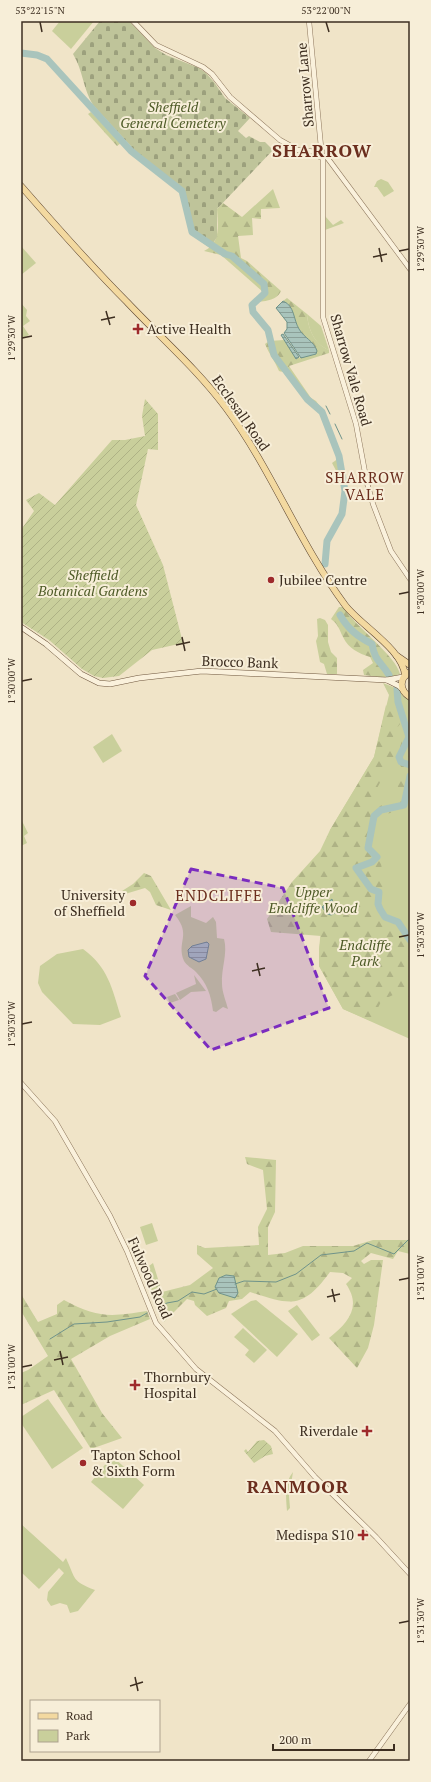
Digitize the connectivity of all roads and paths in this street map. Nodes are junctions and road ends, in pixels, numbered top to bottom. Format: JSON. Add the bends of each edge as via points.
{"nodes":[{"id":1,"x":133,"y":21,"type":"edge"},
{"id":2,"x":309,"y":21,"type":"edge"},
{"id":3,"x":321,"y":147,"type":"junction"},
{"id":4,"x":317,"y":152,"type":"junction"},
{"id":5,"x":324,"y":157,"type":"junction"},
{"id":6,"x":21,"y":186,"type":"edge"},
{"id":7,"x":410,"y":268,"type":"edge"},
{"id":8,"x":410,"y":578,"type":"edge"},
{"id":9,"x":21,"y":627,"type":"edge"},
{"id":10,"x":397,"y":656,"type":"junction"},
{"id":11,"x":410,"y":665,"type":"edge"},
{"id":12,"x":406,"y":675,"type":"edge"},
{"id":13,"x":387,"y":680,"type":"junction"},
{"id":14,"x":403,"y":690,"type":"junction"},
{"id":15,"x":410,"y":696,"type":"edge"},
{"id":16,"x":21,"y":1083,"type":"edge"},
{"id":17,"x":410,"y":1574,"type":"edge"},
{"id":18,"x":410,"y":1704,"type":"edge"},
{"id":19,"x":369,"y":1761,"type":"edge"}],
"edges":[{"from":1,"to":4,"type":"street","via":[[156,45],[204,67],[230,97],[280,140],[298,150]]},
{"from":2,"to":3,"type":"street","name":"Sharrow Lane"},
{"from":3,"to":4,"type":"street"},
{"from":3,"to":5,"type":"street","via":[[327,149]]},
{"from":4,"to":5,"type":"street","via":[[319,157]]},
{"from":5,"to":7,"type":"street"},
{"from":5,"to":8,"type":"street","name":"Sharrow Vale Road","via":[[322,316],[356,424],[369,491],[397,562]]},
{"from":6,"to":10,"type":"main road","name":"Ecclesall Road","via":[[75,248],[215,394],[247,437],[313,557],[344,604]]},
{"from":9,"to":13,"type":"main road","name":"Brocco Bank","via":[[46,644],[81,674],[93,681],[110,684],[202,671]]},
{"from":10,"to":11,"type":"main road","name":"Ecclesall Road"},
{"from":10,"to":12,"type":"main road","name":"Ecclesall Road"},
{"from":12,"to":13,"type":"main road","name":"Brocco Bank"},
{"from":12,"to":14,"type":"main road","name":"Ecclesall Road"},
{"from":13,"to":14,"type":"main road","name":"Brocco Bank"},
{"from":14,"to":15,"type":"main road"},
{"from":16,"to":17,"type":"street","name":"Fulwood Road","via":[[62,1132],[114,1223],[156,1323],[196,1369],[282,1438],[315,1477]]},
{"from":18,"to":19,"type":"street"}]}
